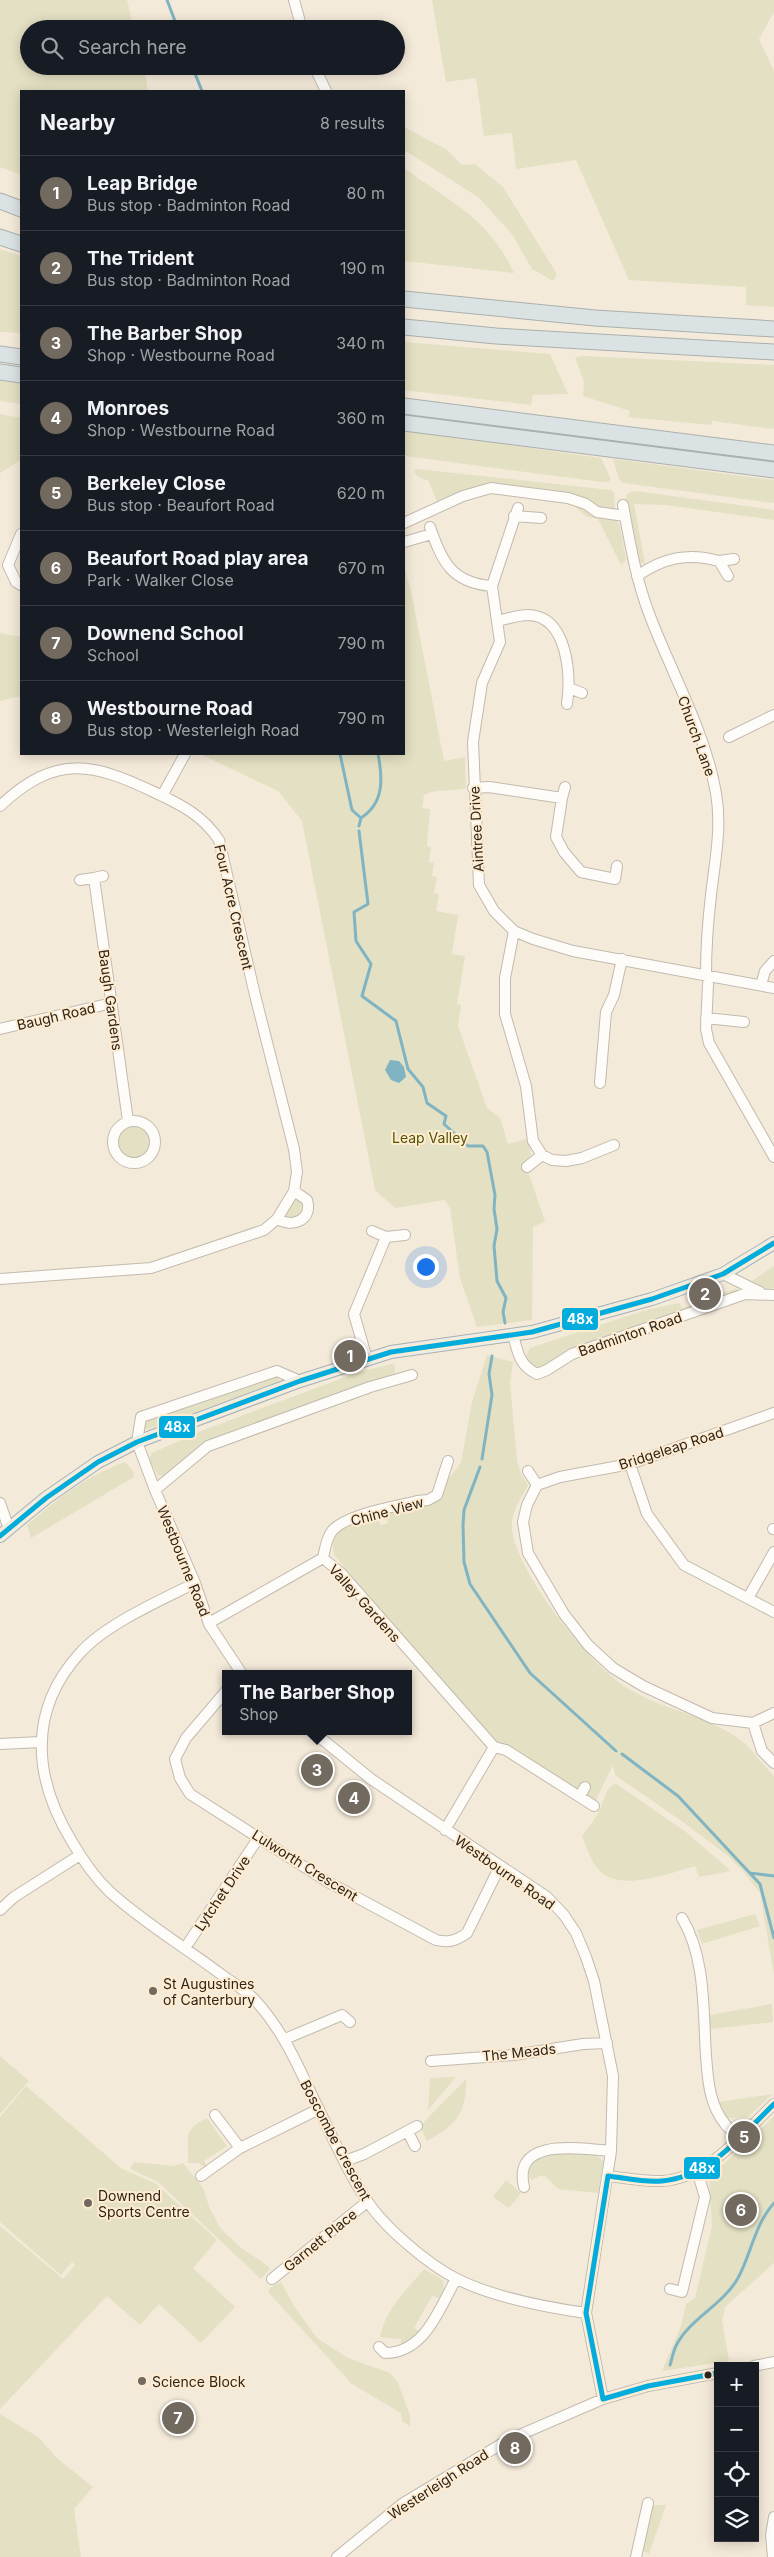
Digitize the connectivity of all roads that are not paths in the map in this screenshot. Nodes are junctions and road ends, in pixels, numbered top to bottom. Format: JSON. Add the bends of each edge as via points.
{"nodes":[{"id":1,"x":294,"y":0,"type":"edge"},
{"id":2,"x":300,"y":20,"type":"edge"},
{"id":3,"x":318,"y":75,"type":"edge"},
{"id":4,"x":326,"y":90,"type":"edge"},
{"id":5,"x":0,"y":201,"type":"edge"},
{"id":6,"x":20,"y":209,"type":"edge"},
{"id":7,"x":0,"y":236,"type":"edge"},
{"id":8,"x":20,"y":244,"type":"edge"},
{"id":9,"x":405,"y":299,"type":"edge"},
{"id":10,"x":405,"y":327,"type":"edge"},
{"id":11,"x":774,"y":329,"type":"edge"},
{"id":12,"x":774,"y":352,"type":"edge"},
{"id":13,"x":0,"y":354,"type":"edge"},
{"id":14,"x":20,"y":357,"type":"edge"},
{"id":15,"x":0,"y":372,"type":"edge"},
{"id":16,"x":20,"y":375,"type":"edge"},
{"id":17,"x":405,"y":406,"type":"edge"},
{"id":18,"x":405,"y":423,"type":"edge"},
{"id":19,"x":774,"y":453,"type":"edge"},
{"id":20,"x":774,"y":470,"type":"edge"},
{"id":21,"x":623,"y":505,"type":"dead end"},
{"id":22,"x":625,"y":516,"type":"junction"},
{"id":23,"x":541,"y":518,"type":"dead end"},
{"id":24,"x":405,"y":523,"type":"edge"},
{"id":25,"x":20,"y":536,"type":"edge"},
{"id":26,"x":405,"y":542,"type":"edge"},
{"id":27,"x":734,"y":559,"type":"dead end"},
{"id":28,"x":719,"y":561,"type":"junction"},
{"id":29,"x":637,"y":576,"type":"junction"},
{"id":30,"x":728,"y":576,"type":"dead end"},
{"id":31,"x":20,"y":584,"type":"edge"},
{"id":32,"x":492,"y":586,"type":"junction"},
{"id":33,"x":497,"y":621,"type":"junction"},
{"id":34,"x":569,"y":688,"type":"junction"},
{"id":35,"x":582,"y":693,"type":"dead end"},
{"id":36,"x":567,"y":704,"type":"dead end"},
{"id":37,"x":774,"y":715,"type":"edge"},
{"id":38,"x":728,"y":737,"type":"dead end"},
{"id":39,"x":184,"y":755,"type":"edge"},
{"id":40,"x":565,"y":787,"type":"dead end"},
{"id":41,"x":473,"y":788,"type":"junction"},
{"id":42,"x":162,"y":796,"type":"junction"},
{"id":43,"x":562,"y":798,"type":"junction"},
{"id":44,"x":0,"y":806,"type":"edge"},
{"id":45,"x":618,"y":866,"type":"dead end"},
{"id":46,"x":80,"y":880,"type":"dead end"},
{"id":47,"x":514,"y":931,"type":"junction"},
{"id":48,"x":622,"y":959,"type":"junction"},
{"id":49,"x":774,"y":961,"type":"edge"},
{"id":50,"x":707,"y":979,"type":"junction"},
{"id":51,"x":760,"y":985,"type":"junction"},
{"id":52,"x":774,"y":988,"type":"edge"},
{"id":53,"x":112,"y":1002,"type":"junction"},
{"id":54,"x":706,"y":1018,"type":"junction"},
{"id":55,"x":744,"y":1022,"type":"dead end"},
{"id":56,"x":0,"y":1029,"type":"edge"},
{"id":57,"x":600,"y":1083,"type":"dead end"},
{"id":58,"x":128,"y":1121,"type":"junction"},
{"id":59,"x":614,"y":1146,"type":"dead end"},
{"id":60,"x":542,"y":1155,"type":"junction"},
{"id":61,"x":774,"y":1157,"type":"edge"},
{"id":62,"x":527,"y":1167,"type":"dead end"},
{"id":63,"x":294,"y":1191,"type":"junction"},
{"id":64,"x":277,"y":1219,"type":"junction"},
{"id":65,"x":372,"y":1230,"type":"dead end"},
{"id":66,"x":405,"y":1236,"type":"dead end"},
{"id":67,"x":386,"y":1237,"type":"junction"},
{"id":68,"x":774,"y":1243,"type":"edge"},
{"id":69,"x":723,"y":1274,"type":"junction"},
{"id":70,"x":0,"y":1279,"type":"edge"},
{"id":71,"x":769,"y":1294,"type":"edge"},
{"id":72,"x":513,"y":1335,"type":"junction"},
{"id":73,"x":367,"y":1360,"type":"junction"},
{"id":74,"x":412,"y":1376,"type":"dead end"},
{"id":75,"x":300,"y":1381,"type":"junction"},
{"id":76,"x":774,"y":1413,"type":"edge"},
{"id":77,"x":137,"y":1442,"type":"junction"},
{"id":78,"x":448,"y":1461,"type":"dead end"},
{"id":79,"x":630,"y":1464,"type":"junction"},
{"id":80,"x":528,"y":1471,"type":"dead end"},
{"id":81,"x":537,"y":1485,"type":"junction"},
{"id":82,"x":155,"y":1490,"type":"junction"},
{"id":83,"x":0,"y":1504,"type":"edge"},
{"id":84,"x":4,"y":1532,"type":"edge"},
{"id":85,"x":774,"y":1552,"type":"edge"},
{"id":86,"x":323,"y":1558,"type":"junction"},
{"id":87,"x":195,"y":1583,"type":"junction"},
{"id":88,"x":748,"y":1598,"type":"junction"},
{"id":89,"x":774,"y":1612,"type":"edge"},
{"id":90,"x":209,"y":1623,"type":"junction"},
{"id":91,"x":239,"y":1670,"type":"edge"},
{"id":92,"x":222,"y":1696,"type":"edge"},
{"id":93,"x":774,"y":1713,"type":"edge"},
{"id":94,"x":753,"y":1722,"type":"junction"},
{"id":95,"x":317,"y":1735,"type":"edge"},
{"id":96,"x":40,"y":1742,"type":"junction"},
{"id":97,"x":0,"y":1744,"type":"edge"},
{"id":98,"x":494,"y":1747,"type":"junction"},
{"id":99,"x":774,"y":1763,"type":"edge"},
{"id":100,"x":594,"y":1806,"type":"dead end"},
{"id":101,"x":445,"y":1830,"type":"junction"},
{"id":102,"x":259,"y":1837,"type":"junction"},
{"id":103,"x":80,"y":1856,"type":"junction"},
{"id":104,"x":500,"y":1866,"type":"junction"},
{"id":105,"x":0,"y":1910,"type":"edge"},
{"id":106,"x":682,"y":1918,"type":"dead end"},
{"id":107,"x":186,"y":1948,"type":"junction"},
{"id":108,"x":350,"y":2022,"type":"dead end"},
{"id":109,"x":286,"y":2039,"type":"junction"},
{"id":110,"x":607,"y":2043,"type":"junction"},
{"id":111,"x":431,"y":2061,"type":"dead end"},
{"id":112,"x":774,"y":2104,"type":"edge"},
{"id":113,"x":319,"y":2109,"type":"junction"},
{"id":114,"x":215,"y":2115,"type":"dead end"},
{"id":115,"x":417,"y":2126,"type":"dead end"},
{"id":116,"x":408,"y":2132,"type":"junction"},
{"id":117,"x":740,"y":2136,"type":"junction"},
{"id":118,"x":415,"y":2146,"type":"dead end"},
{"id":119,"x":240,"y":2148,"type":"junction"},
{"id":120,"x":611,"y":2151,"type":"junction"},
{"id":121,"x":345,"y":2161,"type":"junction"},
{"id":122,"x":697,"y":2171,"type":"junction"},
{"id":123,"x":201,"y":2176,"type":"dead end"},
{"id":124,"x":608,"y":2176,"type":"junction"},
{"id":125,"x":524,"y":2187,"type":"dead end"},
{"id":126,"x":368,"y":2202,"type":"junction"},
{"id":127,"x":272,"y":2278,"type":"dead end"},
{"id":128,"x":456,"y":2279,"type":"junction"},
{"id":129,"x":670,"y":2289,"type":"dead end"},
{"id":130,"x":586,"y":2313,"type":"junction"},
{"id":131,"x":383,"y":2354,"type":"dead end"},
{"id":132,"x":774,"y":2362,"type":"edge"},
{"id":133,"x":759,"y":2365,"type":"edge"},
{"id":134,"x":714,"y":2374,"type":"edge"},
{"id":135,"x":603,"y":2399,"type":"junction"},
{"id":136,"x":648,"y":2502,"type":"dead end"},
{"id":137,"x":774,"y":2516,"type":"edge"},
{"id":138,"x":337,"y":2557,"type":"edge"},
{"id":139,"x":636,"y":2557,"type":"edge"},
{"id":140,"x":773,"y":2557,"type":"edge"}],
"edges":[{"from":1,"to":2,"type":"street"},
{"from":3,"to":4,"type":"street"},
{"from":5,"to":6,"type":"highway"},
{"from":7,"to":8,"type":"highway"},
{"from":9,"to":11,"type":"highway","via":[[595,318]]},
{"from":10,"to":12,"type":"highway","via":[[496,336]]},
{"from":13,"to":14,"type":"highway"},
{"from":15,"to":16,"type":"highway"},
{"from":17,"to":19,"type":"highway"},
{"from":18,"to":20,"type":"highway"},
{"from":21,"to":22,"type":"street","name":"Church Lane"},
{"from":22,"to":24,"type":"street","via":[[597,512],[568,498],[491,488],[463,496]]},
{"from":22,"to":29,"type":"street","name":"Church Lane"},
{"from":23,"to":32,"type":"street","name":"Aintree Drive","via":[[516,512]]},
{"from":25,"to":31,"type":"street","via":[[8,565]]},
{"from":26,"to":32,"type":"street","via":[[431,530],[446,566],[470,582]]},
{"from":27,"to":28,"type":"street"},
{"from":28,"to":29,"type":"street","via":[[702,556],[678,556]]},
{"from":28,"to":30,"type":"street"},
{"from":29,"to":50,"type":"street","name":"Church Lane","via":[[703,748],[716,794],[718,844],[706,937]]},
{"from":32,"to":33,"type":"street","name":"Aintree Drive"},
{"from":33,"to":34,"type":"street","via":[[528,615],[541,617],[554,627],[563,643]]},
{"from":33,"to":41,"type":"street","name":"Aintree Drive","via":[[500,642],[482,683],[477,707]]},
{"from":34,"to":35,"type":"street"},
{"from":34,"to":36,"type":"street"},
{"from":37,"to":38,"type":"street"},
{"from":39,"to":42,"type":"street"},
{"from":40,"to":43,"type":"street"},
{"from":41,"to":43,"type":"street","via":[[490,787]]},
{"from":41,"to":47,"type":"street","name":"Aintree Drive","via":[[479,885],[494,912]]},
{"from":42,"to":44,"type":"street","name":"Four Acre Crescent","via":[[122,776],[95,769],[68,768],[40,775],[19,788]]},
{"from":42,"to":63,"type":"street","name":"Four Acre Crescent","via":[[197,814],[219,840],[294,1149],[297,1172]]},
{"from":43,"to":45,"type":"street","via":[[556,837],[569,859],[582,872],[616,879]]},
{"from":46,"to":53,"type":"street","name":"Baugh Gardens","via":[[98,877]]},
{"from":47,"to":48,"type":"street","name":"Aintree Drive","via":[[573,951]]},
{"from":47,"to":60,"type":"street","via":[[505,978],[505,1014],[526,1086],[534,1141]]},
{"from":48,"to":50,"type":"street","name":"Aintree Drive"},
{"from":48,"to":57,"type":"street","via":[[614,995],[606,1012]]},
{"from":49,"to":51,"type":"street","via":[[765,971]]},
{"from":50,"to":51,"type":"street","name":"Aintree Drive"},
{"from":50,"to":54,"type":"street","name":"Church Lane"},
{"from":51,"to":52,"type":"street","name":"Aintree Drive"},
{"from":53,"to":56,"type":"street","name":"Baugh Road"},
{"from":53,"to":58,"type":"street","name":"Baugh Gardens"},
{"from":54,"to":55,"type":"street"},
{"from":54,"to":61,"type":"street","name":"Church Lane","via":[[709,1043]]},
{"from":58,"to":58,"type":"street","via":[[145,1123],[155,1135],[152,1155],[144,1162],[127,1163],[116,1154],[113,1136]]},
{"from":59,"to":60,"type":"street","via":[[599,1146],[582,1158],[552,1160]]},
{"from":60,"to":62,"type":"street"},
{"from":63,"to":64,"type":"street","name":"Four Acre Crescent"},
{"from":63,"to":64,"type":"street","via":[[307,1200],[306,1216],[289,1224]]},
{"from":64,"to":70,"type":"street","name":"Four Acre Crescent","via":[[264,1230],[151,1268]]},
{"from":65,"to":67,"type":"street"},
{"from":66,"to":67,"type":"street"},
{"from":67,"to":73,"type":"street","via":[[354,1314]]},
{"from":68,"to":69,"type":"main road","name":"Badminton Road"},
{"from":69,"to":71,"type":"street"},
{"from":69,"to":72,"type":"main road","name":"Badminton Road","via":[[652,1299]]},
{"from":71,"to":72,"type":"street","name":"Badminton Road","via":[[745,1294],[572,1354],[537,1374],[526,1368]]},
{"from":72,"to":73,"type":"main road","name":"Badminton Road","via":[[391,1352]]},
{"from":73,"to":75,"type":"main road","name":"Badminton Road"},
{"from":74,"to":82,"type":"street","via":[[370,1386],[208,1446]]},
{"from":75,"to":77,"type":"main road","name":"Badminton Road"},
{"from":75,"to":77,"type":"street","via":[[277,1371],[141,1417]]},
{"from":76,"to":79,"type":"street","name":"Bridgeleap Road"},
{"from":77,"to":82,"type":"street","name":"Westbourne Road"},
{"from":77,"to":84,"type":"main road","name":"Badminton Road","via":[[98,1462]]},
{"from":78,"to":86,"type":"street","name":"Chine View","via":[[437,1495],[350,1519],[332,1530]]},
{"from":79,"to":81,"type":"street","name":"Bridgeleap Road"},
{"from":79,"to":88,"type":"street","via":[[647,1514],[684,1565]]},
{"from":80,"to":81,"type":"street"},
{"from":81,"to":94,"type":"street","via":[[527,1504],[523,1522],[528,1554],[564,1614],[588,1645],[613,1668],[643,1686],[712,1718]]},
{"from":82,"to":87,"type":"street","name":"Westbourne Road"},
{"from":83,"to":84,"type":"street"},
{"from":85,"to":88,"type":"street"},
{"from":86,"to":90,"type":"street","name":"Valley Gardens"},
{"from":86,"to":98,"type":"street","name":"Valley Gardens","via":[[342,1573]]},
{"from":87,"to":90,"type":"street","name":"Westbourne Road"},
{"from":87,"to":96,"type":"street","name":"Boscombe Crescent","via":[[121,1623],[81,1651],[52,1696],[44,1716]]},
{"from":88,"to":89,"type":"street"},
{"from":90,"to":91,"type":"street","name":"Westbourne Road"},
{"from":92,"to":102,"type":"street","name":"Lulworth Crescent","via":[[186,1738],[175,1759],[180,1778],[190,1794]]},
{"from":93,"to":94,"type":"street"},
{"from":94,"to":99,"type":"street","via":[[762,1752]]},
{"from":95,"to":101,"type":"street","name":"Westbourne Road","via":[[371,1779]]},
{"from":96,"to":97,"type":"street"},
{"from":96,"to":103,"type":"street","name":"Boscombe Crescent","via":[[49,1793],[61,1824]]},
{"from":98,"to":100,"type":"street","name":"Valley Gardens","via":[[506,1750],[582,1792]]},
{"from":98,"to":101,"type":"street"},
{"from":101,"to":104,"type":"street","name":"Westbourne Road"},
{"from":102,"to":104,"type":"street","name":"Lulworth Crescent","via":[[328,1882],[436,1940],[446,1942],[467,1933]]},
{"from":102,"to":107,"type":"street","name":"Lytchet Drive"},
{"from":103,"to":105,"type":"street","via":[[14,1897]]},
{"from":103,"to":107,"type":"street","name":"Boscombe Crescent","via":[[109,1891]]},
{"from":104,"to":110,"type":"street","name":"Westbourne Road","via":[[547,1898],[564,1915],[576,1934],[594,1981]]},
{"from":106,"to":117,"type":"street","via":[[692,1936],[698,1964],[708,2084],[713,2104],[726,2126]]},
{"from":107,"to":109,"type":"street","name":"Boscombe Crescent","via":[[253,1998]]},
{"from":108,"to":109,"type":"street","via":[[342,2015]]},
{"from":109,"to":113,"type":"street","name":"Boscombe Crescent"},
{"from":110,"to":111,"type":"street","name":"The Meads"},
{"from":110,"to":120,"type":"street","name":"Westbourne Road","via":[[612,2076]]},
{"from":112,"to":117,"type":"street"},
{"from":113,"to":119,"type":"street"},
{"from":113,"to":121,"type":"street","name":"Boscombe Crescent"},
{"from":114,"to":119,"type":"street"},
{"from":115,"to":116,"type":"street"},
{"from":116,"to":118,"type":"street"},
{"from":116,"to":121,"type":"street"},
{"from":117,"to":122,"type":"street"},
{"from":119,"to":123,"type":"street"},
{"from":120,"to":124,"type":"street","name":"Westbourne Road"},
{"from":120,"to":125,"type":"street","via":[[544,2150],[523,2167]]},
{"from":121,"to":126,"type":"street","name":"Boscombe Crescent"},
{"from":122,"to":124,"type":"street","via":[[663,2181]]},
{"from":122,"to":129,"type":"street","via":[[705,2197],[682,2292]]},
{"from":124,"to":130,"type":"street","name":"Westbourne Road"},
{"from":126,"to":127,"type":"street","name":"Garnett Place"},
{"from":126,"to":128,"type":"street","name":"Boscombe Crescent","via":[[386,2225]]},
{"from":128,"to":130,"type":"street","name":"Boscombe Crescent","via":[[506,2295]]},
{"from":128,"to":131,"type":"street","via":[[427,2332],[413,2346],[398,2353]]},
{"from":130,"to":135,"type":"street","name":"Westbourne Road"},
{"from":132,"to":133,"type":"street"},
{"from":134,"to":135,"type":"street","name":"Westerleigh Road","via":[[648,2386]]},
{"from":135,"to":138,"type":"street","name":"Westerleigh Road","via":[[508,2440],[402,2504]]},
{"from":136,"to":139,"type":"street"},
{"from":137,"to":140,"type":"street","via":[[771,2535]]}]}
